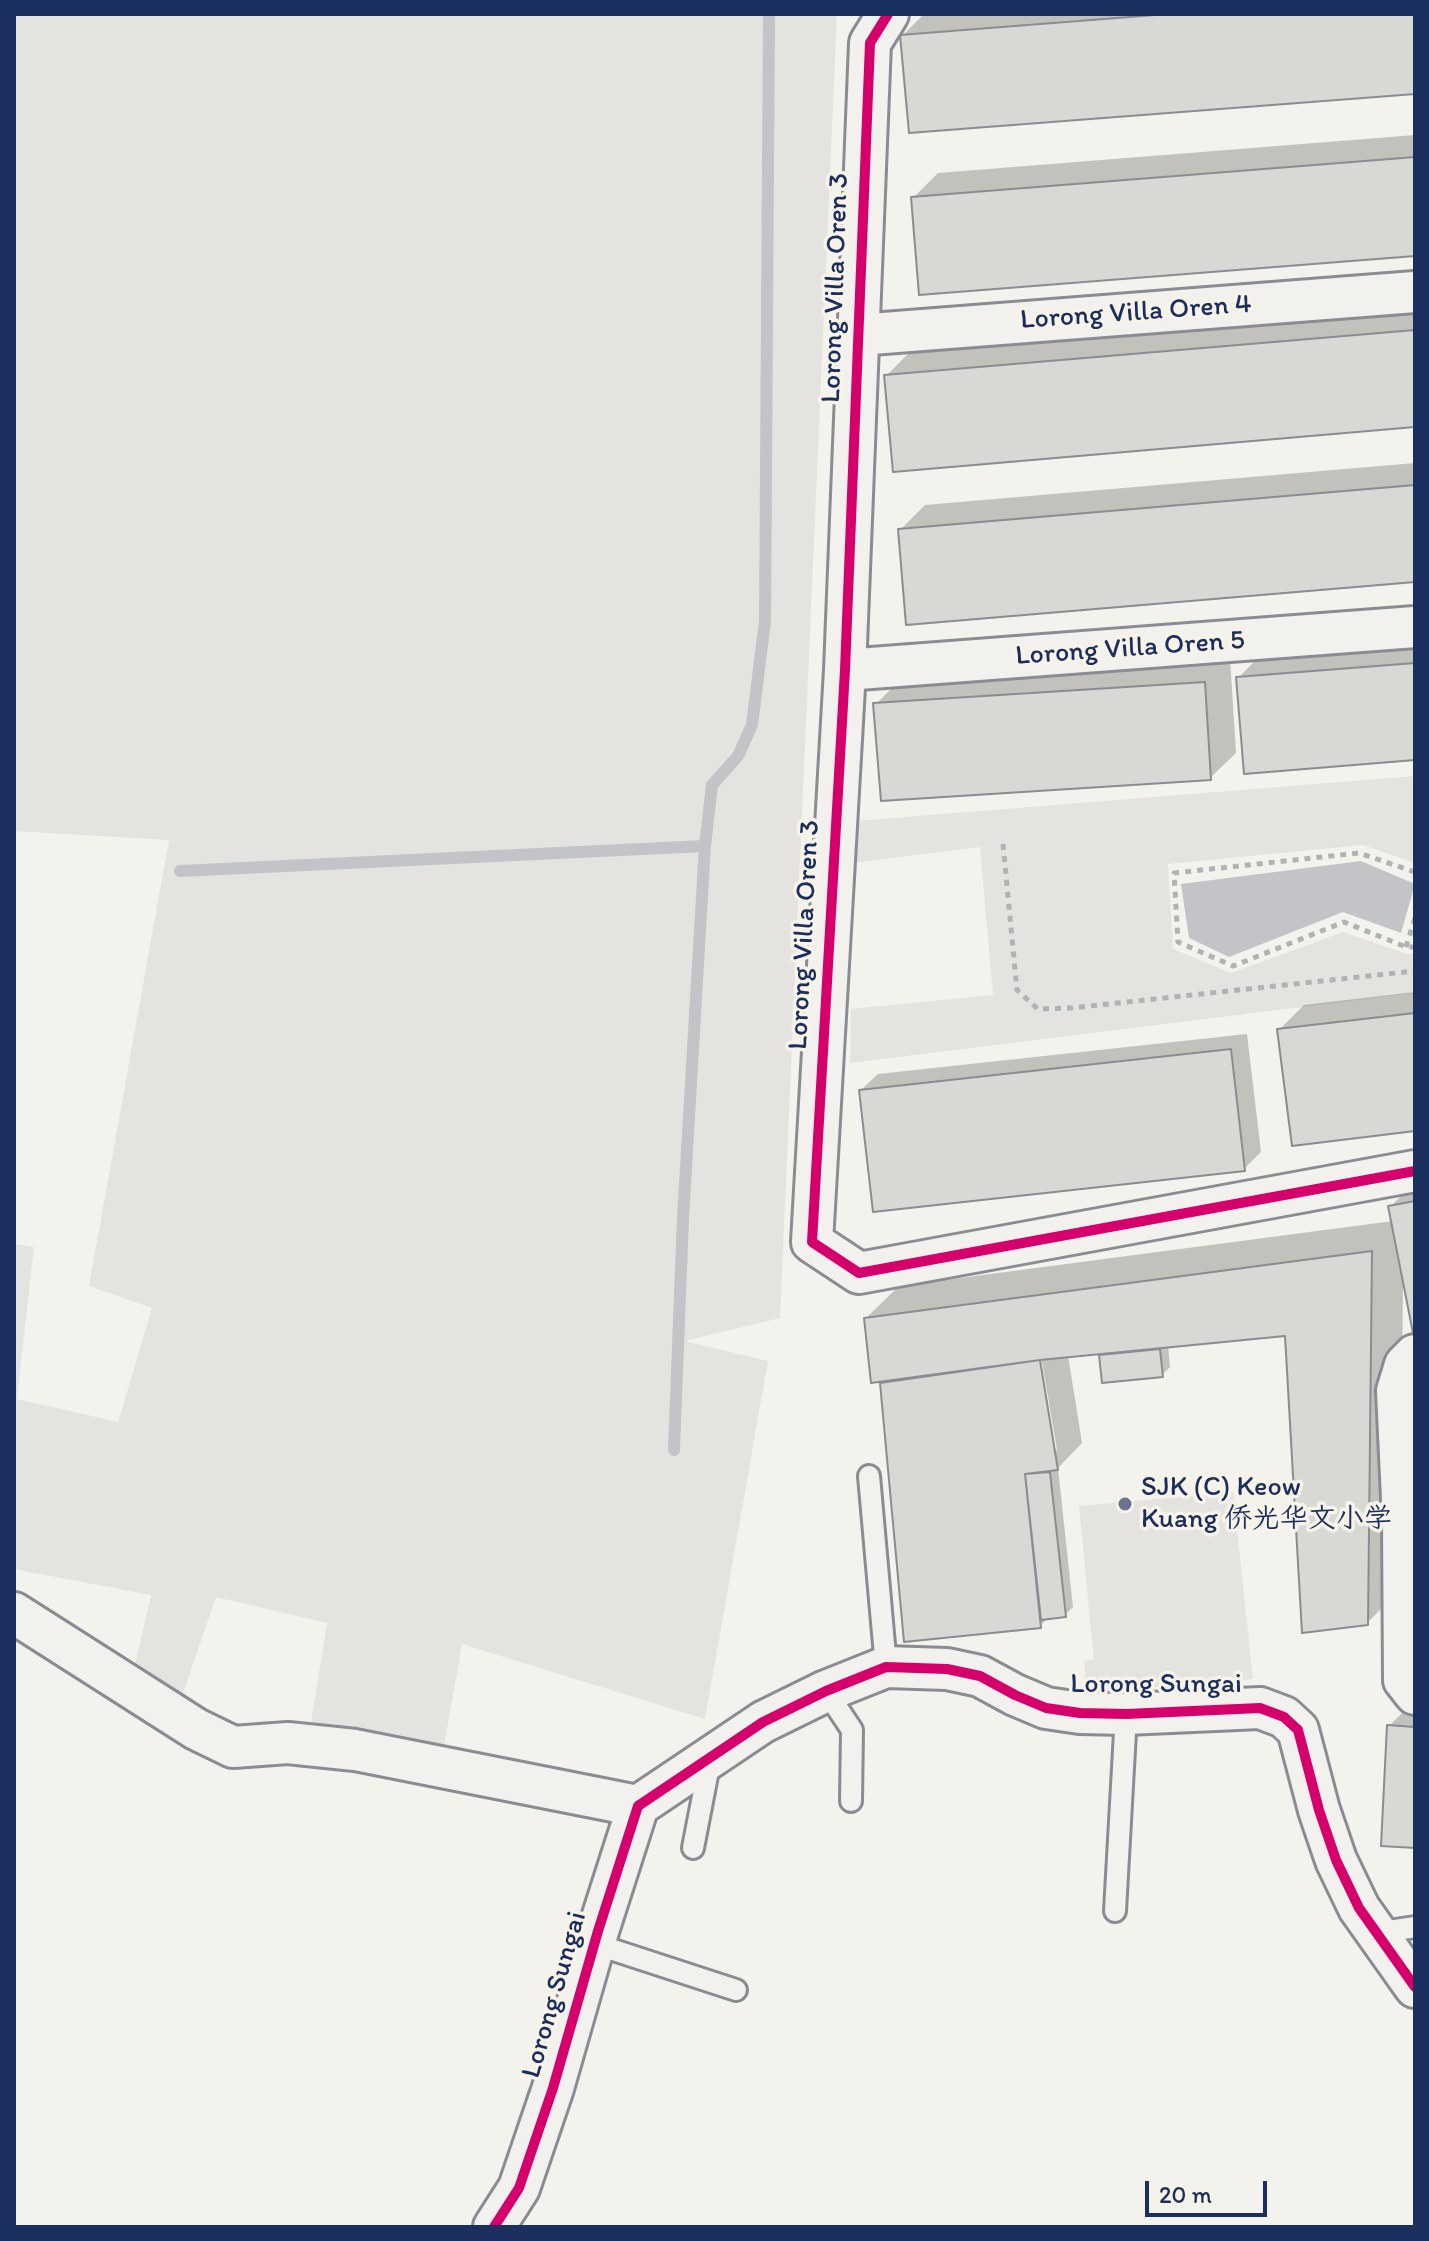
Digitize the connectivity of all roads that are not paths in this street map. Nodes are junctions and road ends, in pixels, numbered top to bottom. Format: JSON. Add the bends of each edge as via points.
{"nodes":[{"id":1,"x":888,"y":14,"type":"edge"},
{"id":2,"x":1415,"y":292,"type":"edge"},
{"id":3,"x":858,"y":335,"type":"junction"},
{"id":4,"x":1415,"y":627,"type":"edge"},
{"id":5,"x":845,"y":670,"type":"junction"},
{"id":6,"x":1415,"y":1171,"type":"edge"},
{"id":7,"x":1415,"y":1355,"type":"edge"},
{"id":8,"x":869,"y":1476,"type":"dead end"},
{"id":9,"x":14,"y":1613,"type":"edge"},
{"id":10,"x":886,"y":1667,"type":"junction"},
{"id":11,"x":826,"y":1691,"type":"junction"},
{"id":12,"x":1415,"y":1694,"type":"edge"},
{"id":13,"x":1126,"y":1714,"type":"junction"},
{"id":14,"x":711,"y":1757,"type":"junction"},
{"id":15,"x":851,"y":1801,"type":"dead end"},
{"id":16,"x":638,"y":1806,"type":"junction"},
{"id":17,"x":693,"y":1848,"type":"dead end"},
{"id":18,"x":1115,"y":1911,"type":"dead end"},
{"id":19,"x":1396,"y":1930,"type":"edge"},
{"id":20,"x":595,"y":1944,"type":"junction"},
{"id":21,"x":1415,"y":1987,"type":"edge"},
{"id":22,"x":736,"y":1990,"type":"dead end"},
{"id":23,"x":494,"y":2227,"type":"edge"}],
"edges":[{"from":1,"to":3,"type":"street","name":"Lorong Villa Oren 3","via":[[870,43]]},
{"from":2,"to":3,"type":"street","name":"Lorong Villa Oren 4"},
{"from":3,"to":5,"type":"street","name":"Lorong Villa Oren 3"},
{"from":4,"to":5,"type":"street","name":"Lorong Villa Oren 5"},
{"from":5,"to":6,"type":"street","name":"Lorong Villa Oren 3","via":[[812,1242],[859,1273]]},
{"from":7,"to":12,"type":"street","via":[[1405,1365],[1397,1391],[1404,1680]]},
{"from":8,"to":10,"type":"lane"},
{"from":9,"to":16,"type":"street","via":[[233,1747],[288,1743],[355,1750]]},
{"from":10,"to":11,"type":"street","name":"Lorong Sungai"},
{"from":10,"to":13,"type":"street","name":"Lorong Sungai","via":[[947,1669],[980,1676],[1046,1708]]},
{"from":11,"to":14,"type":"street","name":"Lorong Sungai","via":[[763,1722]]},
{"from":11,"to":15,"type":"lane","via":[[852,1730]]},
{"from":13,"to":18,"type":"lane"},
{"from":13,"to":19,"type":"street","name":"Lorong Sungai","via":[[1260,1708],[1284,1717],[1298,1730],[1336,1860],[1359,1908]]},
{"from":14,"to":16,"type":"street","name":"Lorong Sungai"},
{"from":14,"to":17,"type":"lane"},
{"from":16,"to":20,"type":"street","name":"Lorong Sungai"},
{"from":19,"to":21,"type":"street","name":"Lorong Sungai"},
{"from":20,"to":22,"type":"lane"},
{"from":20,"to":23,"type":"street","name":"Lorong Sungai","via":[[519,2188]]}]}
